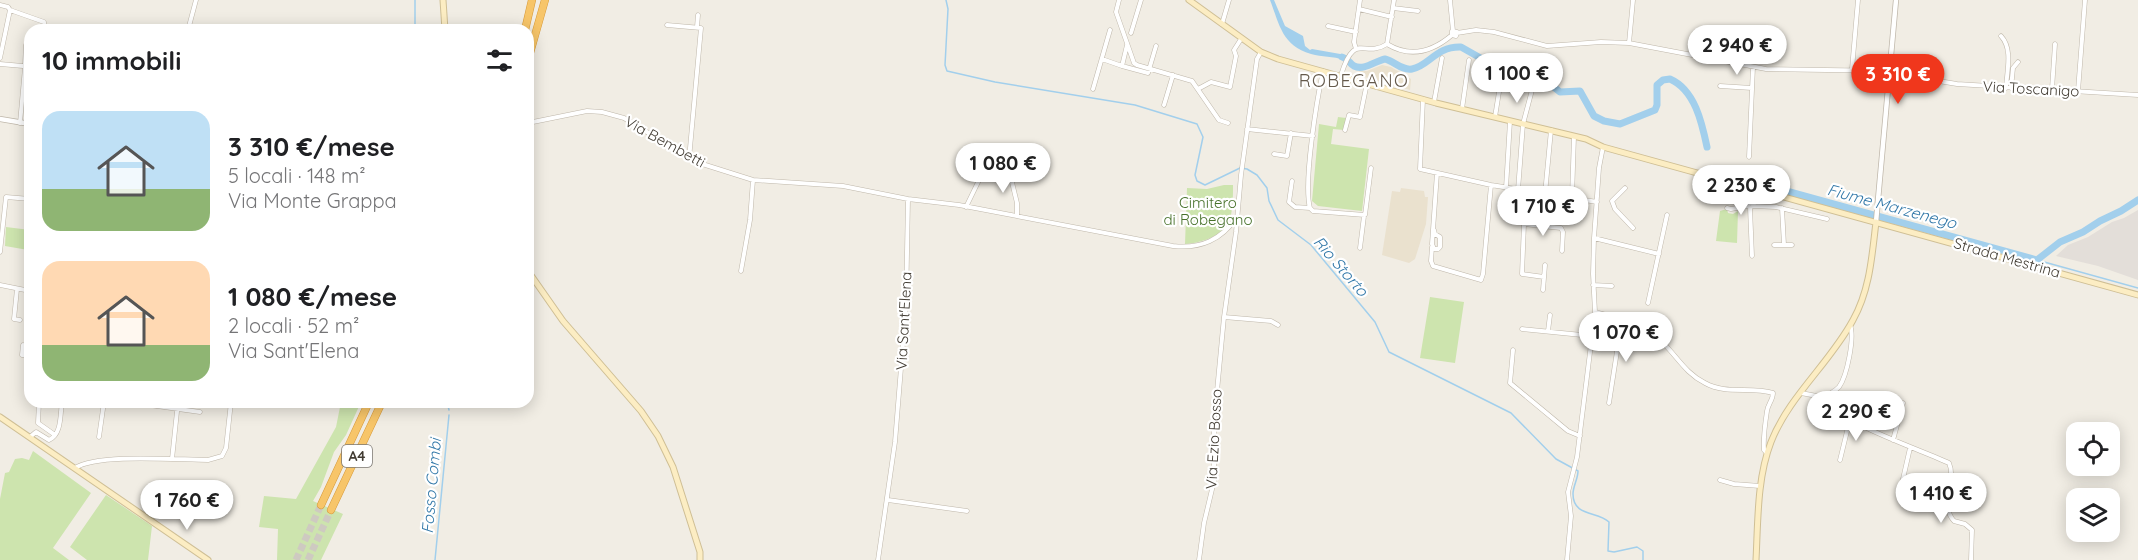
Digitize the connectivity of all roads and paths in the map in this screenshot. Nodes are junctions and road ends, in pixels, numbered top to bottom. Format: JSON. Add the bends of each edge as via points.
{"nodes":[{"id":1,"x":196,"y":0,"type":"edge"},
{"id":2,"x":444,"y":0,"type":"edge"},
{"id":3,"x":532,"y":0,"type":"edge"},
{"id":4,"x":544,"y":0,"type":"edge"},
{"id":5,"x":1119,"y":0,"type":"edge"},
{"id":6,"x":1141,"y":0,"type":"edge"},
{"id":7,"x":1189,"y":0,"type":"edge"},
{"id":8,"x":1229,"y":0,"type":"edge"},
{"id":9,"x":1359,"y":0,"type":"edge"},
{"id":10,"x":1394,"y":0,"type":"edge"},
{"id":11,"x":1450,"y":0,"type":"edge"},
{"id":12,"x":1633,"y":0,"type":"edge"},
{"id":13,"x":1858,"y":0,"type":"edge"},
{"id":14,"x":1896,"y":0,"type":"edge"},
{"id":15,"x":2085,"y":0,"type":"edge"},
{"id":16,"x":0,"y":5,"type":"edge"},
{"id":17,"x":1393,"y":8,"type":"junction"},
{"id":18,"x":1359,"y":9,"type":"junction"},
{"id":19,"x":1418,"y":11,"type":"dead end"},
{"id":20,"x":11,"y":12,"type":"junction"},
{"id":21,"x":698,"y":15,"type":"dead end"},
{"id":22,"x":1392,"y":17,"type":"junction"},
{"id":23,"x":44,"y":24,"type":"edge"},
{"id":24,"x":190,"y":24,"type":"edge"},
{"id":25,"x":445,"y":24,"type":"edge"},
{"id":26,"x":526,"y":24,"type":"edge"},
{"id":27,"x":1222,"y":24,"type":"junction"},
{"id":28,"x":667,"y":25,"type":"dead end"},
{"id":29,"x":1328,"y":26,"type":"dead end"},
{"id":30,"x":697,"y":27,"type":"junction"},
{"id":31,"x":1110,"y":30,"type":"dead end"},
{"id":32,"x":1356,"y":32,"type":"junction"},
{"id":33,"x":1131,"y":33,"type":"dead end"},
{"id":34,"x":1454,"y":33,"type":"junction"},
{"id":35,"x":2001,"y":36,"type":"dead end"},
{"id":36,"x":534,"y":38,"type":"edge"},
{"id":37,"x":1241,"y":39,"type":"junction"},
{"id":38,"x":1128,"y":44,"type":"junction"},
{"id":39,"x":1387,"y":44,"type":"junction"},
{"id":40,"x":1629,"y":44,"type":"junction"},
{"id":41,"x":2055,"y":44,"type":"dead end"},
{"id":42,"x":1156,"y":46,"type":"dead end"},
{"id":43,"x":1356,"y":49,"type":"junction"},
{"id":44,"x":1261,"y":52,"type":"junction"},
{"id":45,"x":0,"y":58,"type":"edge"},
{"id":46,"x":1442,"y":58,"type":"dead end"},
{"id":47,"x":1102,"y":59,"type":"junction"},
{"id":48,"x":1469,"y":60,"type":"dead end"},
{"id":49,"x":2018,"y":62,"type":"dead end"},
{"id":50,"x":0,"y":64,"type":"edge"},
{"id":51,"x":24,"y":65,"type":"edge"},
{"id":52,"x":1122,"y":66,"type":"junction"},
{"id":53,"x":1753,"y":67,"type":"junction"},
{"id":54,"x":1150,"y":69,"type":"junction"},
{"id":55,"x":1852,"y":69,"type":"junction"},
{"id":56,"x":1323,"y":71,"type":"junction"},
{"id":57,"x":1890,"y":72,"type":"junction"},
{"id":58,"x":1502,"y":73,"type":"dead end"},
{"id":59,"x":1173,"y":75,"type":"junction"},
{"id":60,"x":1341,"y":75,"type":"junction"},
{"id":61,"x":24,"y":79,"type":"edge"},
{"id":62,"x":1368,"y":82,"type":"junction"},
{"id":63,"x":1720,"y":86,"type":"dead end"},
{"id":64,"x":1093,"y":88,"type":"dead end"},
{"id":65,"x":1752,"y":88,"type":"junction"},
{"id":66,"x":2009,"y":88,"type":"junction"},
{"id":67,"x":1198,"y":89,"type":"junction"},
{"id":68,"x":2052,"y":89,"type":"junction"},
{"id":69,"x":1532,"y":90,"type":"dead end"},
{"id":70,"x":2078,"y":91,"type":"junction"},
{"id":71,"x":2138,"y":95,"type":"edge"},
{"id":72,"x":1423,"y":98,"type":"junction"},
{"id":73,"x":1434,"y":102,"type":"junction"},
{"id":74,"x":1164,"y":105,"type":"dead end"},
{"id":75,"x":1462,"y":109,"type":"junction"},
{"id":76,"x":1496,"y":117,"type":"junction"},
{"id":77,"x":0,"y":119,"type":"edge"},
{"id":78,"x":1510,"y":121,"type":"junction"},
{"id":79,"x":534,"y":122,"type":"edge"},
{"id":80,"x":20,"y":123,"type":"junction"},
{"id":81,"x":24,"y":123,"type":"edge"},
{"id":82,"x":1228,"y":123,"type":"dead end"},
{"id":83,"x":1523,"y":124,"type":"junction"},
{"id":84,"x":1247,"y":129,"type":"junction"},
{"id":85,"x":1345,"y":130,"type":"dead end"},
{"id":86,"x":1551,"y":130,"type":"junction"},
{"id":87,"x":1290,"y":133,"type":"junction"},
{"id":88,"x":1313,"y":136,"type":"junction"},
{"id":89,"x":1574,"y":136,"type":"junction"},
{"id":90,"x":1603,"y":147,"type":"junction"},
{"id":91,"x":1274,"y":154,"type":"dead end"},
{"id":92,"x":1749,"y":157,"type":"dead end"},
{"id":93,"x":689,"y":159,"type":"junction"},
{"id":94,"x":1371,"y":168,"type":"dead end"},
{"id":95,"x":1009,"y":170,"type":"dead end"},
{"id":96,"x":983,"y":172,"type":"dead end"},
{"id":97,"x":1437,"y":173,"type":"junction"},
{"id":98,"x":753,"y":180,"type":"junction"},
{"id":99,"x":1292,"y":182,"type":"dead end"},
{"id":100,"x":1491,"y":185,"type":"junction"},
{"id":101,"x":1506,"y":188,"type":"junction"},
{"id":102,"x":1625,"y":188,"type":"dead end"},
{"id":103,"x":1753,"y":188,"type":"junction"},
{"id":104,"x":1518,"y":190,"type":"junction"},
{"id":105,"x":1545,"y":194,"type":"junction"},
{"id":106,"x":1572,"y":197,"type":"junction"},
{"id":107,"x":24,"y":198,"type":"edge"},
{"id":108,"x":908,"y":199,"type":"junction"},
{"id":109,"x":1597,"y":202,"type":"junction"},
{"id":110,"x":1750,"y":206,"type":"junction"},
{"id":111,"x":966,"y":207,"type":"junction"},
{"id":112,"x":1310,"y":208,"type":"junction"},
{"id":113,"x":1727,"y":208,"type":"dead end"},
{"id":114,"x":1782,"y":208,"type":"junction"},
{"id":115,"x":1017,"y":216,"type":"junction"},
{"id":116,"x":1364,"y":216,"type":"junction"},
{"id":117,"x":1667,"y":216,"type":"dead end"},
{"id":118,"x":1237,"y":217,"type":"junction"},
{"id":119,"x":1827,"y":219,"type":"dead end"},
{"id":120,"x":1877,"y":220,"type":"junction"},
{"id":121,"x":1542,"y":226,"type":"junction"},
{"id":122,"x":1633,"y":228,"type":"dead end"},
{"id":123,"x":1434,"y":230,"type":"junction"},
{"id":124,"x":1594,"y":238,"type":"junction"},
{"id":125,"x":1774,"y":245,"type":"dead end"},
{"id":126,"x":1784,"y":245,"type":"junction"},
{"id":127,"x":1792,"y":245,"type":"dead end"},
{"id":128,"x":1432,"y":247,"type":"junction"},
{"id":129,"x":1360,"y":248,"type":"dead end"},
{"id":130,"x":1562,"y":251,"type":"dead end"},
{"id":131,"x":0,"y":252,"type":"edge"},
{"id":132,"x":1659,"y":254,"type":"junction"},
{"id":133,"x":1752,"y":256,"type":"dead end"},
{"id":134,"x":1545,"y":265,"type":"dead end"},
{"id":135,"x":741,"y":271,"type":"dead end"},
{"id":136,"x":1544,"y":277,"type":"junction"},
{"id":137,"x":534,"y":279,"type":"edge"},
{"id":138,"x":0,"y":285,"type":"edge"},
{"id":139,"x":1593,"y":285,"type":"junction"},
{"id":140,"x":1612,"y":286,"type":"dead end"},
{"id":141,"x":17,"y":289,"type":"junction"},
{"id":142,"x":24,"y":290,"type":"edge"},
{"id":143,"x":1543,"y":290,"type":"dead end"},
{"id":144,"x":2138,"y":295,"type":"edge"},
{"id":145,"x":1648,"y":303,"type":"dead end"},
{"id":146,"x":1594,"y":312,"type":"junction"},
{"id":147,"x":1550,"y":315,"type":"dead end"},
{"id":148,"x":1224,"y":317,"type":"junction"},
{"id":149,"x":1622,"y":319,"type":"junction"},
{"id":150,"x":20,"y":320,"type":"dead end"},
{"id":151,"x":1278,"y":325,"type":"dead end"},
{"id":152,"x":1850,"y":325,"type":"junction"},
{"id":153,"x":1522,"y":329,"type":"dead end"},
{"id":154,"x":1548,"y":331,"type":"junction"},
{"id":155,"x":1592,"y":336,"type":"junction"},
{"id":156,"x":23,"y":345,"type":"dead end"},
{"id":157,"x":1513,"y":350,"type":"dead end"},
{"id":158,"x":24,"y":355,"type":"edge"},
{"id":159,"x":1801,"y":393,"type":"junction"},
{"id":160,"x":1822,"y":397,"type":"junction"},
{"id":161,"x":1610,"y":403,"type":"dead end"},
{"id":162,"x":1903,"y":403,"type":"dead end"},
{"id":163,"x":39,"y":408,"type":"edge"},
{"id":164,"x":61,"y":408,"type":"edge"},
{"id":165,"x":103,"y":408,"type":"edge"},
{"id":166,"x":170,"y":408,"type":"edge"},
{"id":167,"x":230,"y":408,"type":"edge"},
{"id":168,"x":366,"y":408,"type":"edge"},
{"id":169,"x":379,"y":408,"type":"edge"},
{"id":170,"x":177,"y":409,"type":"junction"},
{"id":171,"x":200,"y":412,"type":"dead end"},
{"id":172,"x":0,"y":417,"type":"edge"},
{"id":173,"x":1851,"y":419,"type":"junction"},
{"id":174,"x":55,"y":435,"type":"junction"},
{"id":175,"x":1580,"y":436,"type":"junction"},
{"id":176,"x":30,"y":437,"type":"junction"},
{"id":177,"x":99,"y":438,"type":"dead end"},
{"id":178,"x":1893,"y":440,"type":"junction"},
{"id":179,"x":1910,"y":448,"type":"junction"},
{"id":180,"x":1767,"y":453,"type":"junction"},
{"id":181,"x":172,"y":459,"type":"junction"},
{"id":182,"x":1840,"y":460,"type":"dead end"},
{"id":183,"x":75,"y":468,"type":"junction"},
{"id":184,"x":1720,"y":480,"type":"dead end"},
{"id":185,"x":1761,"y":486,"type":"junction"},
{"id":186,"x":888,"y":500,"type":"junction"},
{"id":187,"x":1904,"y":500,"type":"dead end"},
{"id":188,"x":321,"y":505,"type":"tunnel mouth"},
{"id":189,"x":332,"y":510,"type":"tunnel mouth"},
{"id":190,"x":967,"y":511,"type":"dead end"},
{"id":191,"x":700,"y":552,"type":"junction"},
{"id":192,"x":208,"y":560,"type":"edge"},
{"id":193,"x":700,"y":560,"type":"edge"},
{"id":194,"x":706,"y":560,"type":"edge"},
{"id":195,"x":878,"y":560,"type":"edge"},
{"id":196,"x":1198,"y":560,"type":"edge"},
{"id":197,"x":1568,"y":560,"type":"edge"},
{"id":198,"x":1756,"y":560,"type":"edge"},
{"id":199,"x":1971,"y":560,"type":"edge"}],
"edges":[{"from":1,"to":24,"type":"street"},
{"from":2,"to":25,"type":"main road"},
{"from":3,"to":26,"type":"highway"},
{"from":4,"to":36,"type":"highway"},
{"from":5,"to":38,"type":"street","via":[[1116,12]]},
{"from":6,"to":33,"type":"street"},
{"from":7,"to":27,"type":"main road","name":"Strada Mestrina"},
{"from":8,"to":27,"type":"street"},
{"from":9,"to":18,"type":"street"},
{"from":10,"to":17,"type":"street"},
{"from":11,"to":34,"type":"street"},
{"from":12,"to":40,"type":"street"},
{"from":13,"to":55,"type":"street"},
{"from":14,"to":57,"type":"street"},
{"from":15,"to":70,"type":"street"},
{"from":16,"to":20,"type":"street"},
{"from":17,"to":19,"type":"street"},
{"from":17,"to":22,"type":"street"},
{"from":18,"to":22,"type":"street"},
{"from":18,"to":32,"type":"street"},
{"from":20,"to":23,"type":"street"},
{"from":20,"to":45,"type":"street"},
{"from":21,"to":30,"type":"street"},
{"from":22,"to":39,"type":"street"},
{"from":27,"to":37,"type":"main road","name":"Strada Mestrina"},
{"from":28,"to":30,"type":"street"},
{"from":29,"to":32,"type":"street"},
{"from":30,"to":93,"type":"street","via":[[701,28]]},
{"from":31,"to":47,"type":"street"},
{"from":32,"to":43,"type":"street"},
{"from":34,"to":39,"type":"street","via":[[1419,53]]},
{"from":34,"to":40,"type":"street","name":"Via Toscanigo","via":[[1494,32],[1547,46]]},
{"from":35,"to":66,"type":"street","via":[[2008,48]]},
{"from":37,"to":44,"type":"main road","name":"Strada Mestrina"},
{"from":37,"to":67,"type":"street","via":[[1234,50],[1230,87],[1211,82]]},
{"from":38,"to":52,"type":"street"},
{"from":38,"to":54,"type":"street","via":[[1134,63]]},
{"from":39,"to":43,"type":"street"},
{"from":40,"to":53,"type":"street","name":"Via Toscanigo"},
{"from":41,"to":68,"type":"street"},
{"from":42,"to":54,"type":"street"},
{"from":43,"to":60,"type":"street"},
{"from":44,"to":56,"type":"main road","name":"Strada Mestrina"},
{"from":44,"to":84,"type":"street"},
{"from":46,"to":73,"type":"street"},
{"from":47,"to":52,"type":"street"},
{"from":47,"to":64,"type":"street"},
{"from":48,"to":75,"type":"street"},
{"from":49,"to":66,"type":"street"},
{"from":50,"to":51,"type":"street"},
{"from":52,"to":54,"type":"street","via":[[1148,73]]},
{"from":53,"to":55,"type":"street","name":"Via Toscanigo"},
{"from":53,"to":65,"type":"street"},
{"from":54,"to":59,"type":"street"},
{"from":55,"to":57,"type":"street","name":"Via Toscanigo"},
{"from":56,"to":60,"type":"main road","name":"Strada Mestrina"},
{"from":56,"to":88,"type":"street"},
{"from":57,"to":66,"type":"street","name":"Via Toscanigo","via":[[1950,84]]},
{"from":57,"to":120,"type":"street"},
{"from":58,"to":76,"type":"street"},
{"from":59,"to":67,"type":"street","via":[[1192,81]]},
{"from":59,"to":74,"type":"street"},
{"from":60,"to":62,"type":"main road","name":"Strada Mestrina"},
{"from":61,"to":80,"type":"street"},
{"from":62,"to":72,"type":"main road","name":"Strada Mestrina"},
{"from":62,"to":85,"type":"street","via":[[1360,117],[1349,115]]},
{"from":63,"to":65,"type":"street"},
{"from":65,"to":92,"type":"street"},
{"from":66,"to":68,"type":"street","name":"Via Toscanigo"},
{"from":67,"to":82,"type":"street","via":[[1219,120]]},
{"from":68,"to":70,"type":"street","name":"Via Toscanigo"},
{"from":69,"to":83,"type":"street"},
{"from":70,"to":71,"type":"street","name":"Via Toscanigo"},
{"from":72,"to":73,"type":"main road","name":"Strada Mestrina"},
{"from":72,"to":97,"type":"street","via":[[1420,169]]},
{"from":73,"to":75,"type":"main road","name":"Strada Mestrina"},
{"from":75,"to":76,"type":"main road","name":"Strada Mestrina"},
{"from":76,"to":78,"type":"main road","name":"Strada Mestrina"},
{"from":77,"to":80,"type":"street"},
{"from":78,"to":83,"type":"main road","name":"Strada Mestrina"},
{"from":78,"to":101,"type":"street"},
{"from":79,"to":93,"type":"street","name":"Via Bembetti","via":[[587,111],[610,114],[624,118]]},
{"from":80,"to":81,"type":"street"},
{"from":83,"to":86,"type":"main road","name":"Strada Mestrina"},
{"from":83,"to":104,"type":"street"},
{"from":84,"to":87,"type":"street"},
{"from":84,"to":118,"type":"street","name":"Via Ezio Bosso"},
{"from":86,"to":89,"type":"main road","name":"Strada Mestrina"},
{"from":86,"to":105,"type":"street"},
{"from":87,"to":88,"type":"street"},
{"from":87,"to":91,"type":"street","via":[[1287,156]]},
{"from":88,"to":112,"type":"street"},
{"from":89,"to":90,"type":"main road","name":"Strada Mestrina"},
{"from":89,"to":106,"type":"street"},
{"from":90,"to":103,"type":"main road","name":"Strada Mestrina"},
{"from":90,"to":109,"type":"street"},
{"from":93,"to":98,"type":"street","name":"Via Bembetti"},
{"from":94,"to":116,"type":"street"},
{"from":95,"to":115,"type":"street"},
{"from":96,"to":111,"type":"street"},
{"from":97,"to":100,"type":"street"},
{"from":97,"to":123,"type":"street"},
{"from":98,"to":108,"type":"street","name":"Via Bembetti","via":[[843,186]]},
{"from":98,"to":135,"type":"street"},
{"from":99,"to":112,"type":"street","via":[[1289,202],[1295,207]]},
{"from":100,"to":101,"type":"street"},
{"from":100,"to":128,"type":"street","via":[[1482,278],[1433,266]]},
{"from":101,"to":104,"type":"street"},
{"from":102,"to":122,"type":"street","via":[[1612,201]]},
{"from":103,"to":110,"type":"street"},
{"from":103,"to":120,"type":"main road","name":"Strada Mestrina"},
{"from":104,"to":105,"type":"street"},
{"from":105,"to":106,"type":"street"},
{"from":105,"to":121,"type":"street"},
{"from":106,"to":109,"type":"street"},
{"from":107,"to":131,"type":"street","via":[[6,197]]},
{"from":108,"to":111,"type":"street"},
{"from":108,"to":186,"type":"street","name":"Via Sant'Elena","via":[[906,306]]},
{"from":109,"to":124,"type":"street"},
{"from":110,"to":113,"type":"street"},
{"from":110,"to":114,"type":"street"},
{"from":110,"to":133,"type":"street"},
{"from":111,"to":115,"type":"street"},
{"from":112,"to":116,"type":"street"},
{"from":114,"to":119,"type":"street"},
{"from":114,"to":126,"type":"street"},
{"from":115,"to":118,"type":"street","via":[[1183,247],[1212,241]]},
{"from":116,"to":129,"type":"street"},
{"from":117,"to":132,"type":"street"},
{"from":118,"to":148,"type":"street","name":"Via Ezio Bosso"},
{"from":120,"to":144,"type":"main road","name":"Strada Mestrina"},
{"from":120,"to":152,"type":"main road","via":[[1867,283]]},
{"from":121,"to":130,"type":"street","via":[[1561,228]]},
{"from":121,"to":136,"type":"street","via":[[1524,224],[1522,274]]},
{"from":123,"to":128,"type":"street"},
{"from":123,"to":128,"type":"street","via":[[1440,237],[1440,246]]},
{"from":124,"to":132,"type":"street"},
{"from":124,"to":139,"type":"street"},
{"from":125,"to":126,"type":"street"},
{"from":126,"to":127,"type":"street"},
{"from":132,"to":145,"type":"street"},
{"from":134,"to":136,"type":"street"},
{"from":136,"to":143,"type":"street"},
{"from":137,"to":191,"type":"main road","via":[[563,321],[658,436],[673,467]]},
{"from":138,"to":141,"type":"street"},
{"from":139,"to":140,"type":"street"},
{"from":139,"to":146,"type":"street"},
{"from":141,"to":142,"type":"street"},
{"from":141,"to":150,"type":"street","via":[[14,320]]},
{"from":146,"to":149,"type":"street"},
{"from":146,"to":155,"type":"street"},
{"from":147,"to":154,"type":"street"},
{"from":148,"to":151,"type":"street"},
{"from":148,"to":196,"type":"street","name":"Via Ezio Bosso","via":[[1215,415],[1214,481]]},
{"from":149,"to":161,"type":"street"},
{"from":149,"to":180,"type":"street","via":[[1652,334],[1687,372],[1708,385],[1773,393],[1764,440]]},
{"from":152,"to":159,"type":"main road"},
{"from":152,"to":160,"type":"street","via":[[1845,372],[1836,390]]},
{"from":153,"to":154,"type":"street"},
{"from":154,"to":155,"type":"street"},
{"from":155,"to":175,"type":"street"},
{"from":156,"to":158,"type":"street"},
{"from":157,"to":175,"type":"street","via":[[1510,383],[1568,431]]},
{"from":159,"to":160,"type":"street"},
{"from":159,"to":180,"type":"main road"},
{"from":160,"to":173,"type":"street","via":[[1827,405]]},
{"from":162,"to":178,"type":"street"},
{"from":163,"to":174,"type":"street","via":[[38,423]]},
{"from":164,"to":174,"type":"street"},
{"from":165,"to":177,"type":"street"},
{"from":166,"to":170,"type":"street"},
{"from":167,"to":181,"type":"street","via":[[222,456],[208,460]]},
{"from":168,"to":188,"type":"highway","number":"A4"},
{"from":169,"to":189,"type":"highway","number":"A4"},
{"from":170,"to":171,"type":"street"},
{"from":170,"to":181,"type":"street"},
{"from":172,"to":176,"type":"main road"},
{"from":173,"to":178,"type":"street"},
{"from":173,"to":182,"type":"street"},
{"from":174,"to":176,"type":"street","via":[[50,440],[36,432]]},
{"from":175,"to":197,"type":"street","via":[[1568,492]]},
{"from":176,"to":183,"type":"main road"},
{"from":178,"to":179,"type":"street"},
{"from":179,"to":187,"type":"street","via":[[1900,492]]},
{"from":179,"to":199,"type":"street","via":[[1949,463],[1948,512],[1954,521],[1972,530]]},
{"from":180,"to":185,"type":"main road"},
{"from":181,"to":183,"type":"street","via":[[106,461]]},
{"from":183,"to":192,"type":"main road"},
{"from":184,"to":185,"type":"street"},
{"from":185,"to":198,"type":"main road"},
{"from":186,"to":190,"type":"street"},
{"from":186,"to":195,"type":"street","name":"Via Sant'Elena"},
{"from":191,"to":193,"type":"main road"},
{"from":191,"to":194,"type":"main road"}]}
